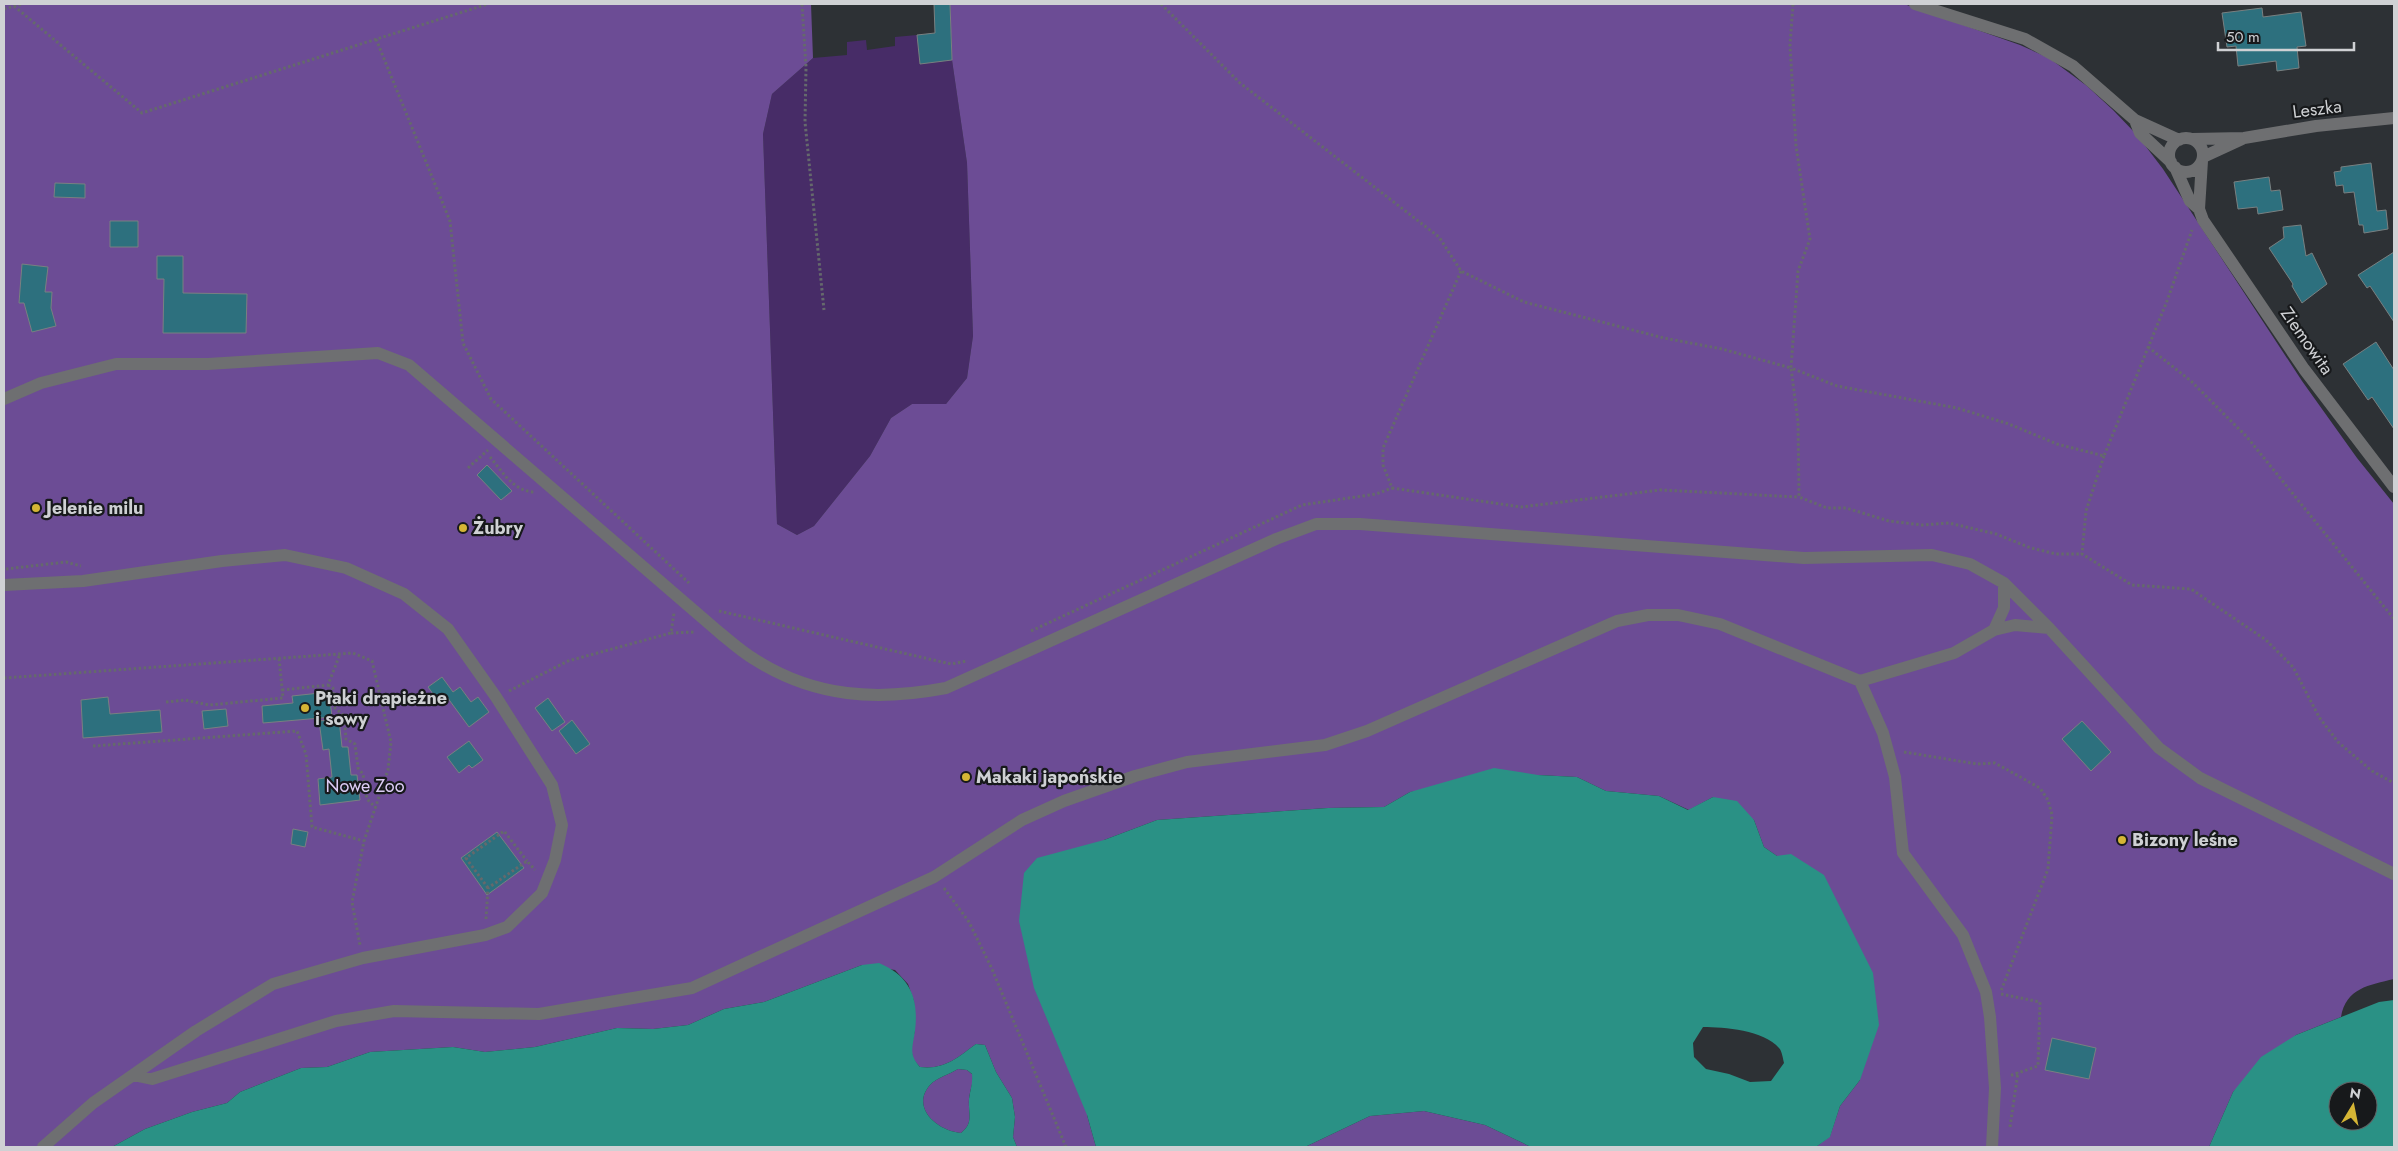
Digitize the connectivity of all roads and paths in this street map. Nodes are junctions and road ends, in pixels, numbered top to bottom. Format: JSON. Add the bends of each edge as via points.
{"nodes":[{"id":1,"x":22,"y":4,"type":"edge"},
{"id":2,"x":488,"y":4,"type":"edge"},
{"id":3,"x":802,"y":4,"type":"edge"},
{"id":4,"x":1161,"y":4,"type":"edge"},
{"id":5,"x":1793,"y":4,"type":"edge"},
{"id":6,"x":1915,"y":4,"type":"edge"},
{"id":7,"x":14,"y":6,"type":"junction"},
{"id":8,"x":4,"y":9,"type":"edge"},
{"id":9,"x":376,"y":39,"type":"junction"},
{"id":10,"x":2394,"y":118,"type":"edge"},
{"id":11,"x":2134,"y":120,"type":"junction"},
{"id":12,"x":2244,"y":138,"type":"junction"},
{"id":13,"x":2186,"y":140,"type":"junction"},
{"id":14,"x":2202,"y":159,"type":"junction"},
{"id":15,"x":2173,"y":164,"type":"junction"},
{"id":16,"x":2199,"y":209,"type":"junction"},
{"id":17,"x":1461,"y":271,"type":"junction"},
{"id":18,"x":824,"y":310,"type":"dead end"},
{"id":19,"x":2148,"y":347,"type":"junction"},
{"id":20,"x":1791,"y":368,"type":"junction"},
{"id":21,"x":4,"y":399,"type":"edge"},
{"id":22,"x":496,"y":439,"type":"junction"},
{"id":23,"x":2104,"y":456,"type":"junction"},
{"id":24,"x":468,"y":468,"type":"dead end"},
{"id":25,"x":2394,"y":487,"type":"edge"},
{"id":26,"x":1392,"y":488,"type":"junction"},
{"id":27,"x":1800,"y":498,"type":"junction"},
{"id":28,"x":2082,"y":554,"type":"junction"},
{"id":29,"x":2004,"y":583,"type":"junction"},
{"id":30,"x":4,"y":585,"type":"edge"},
{"id":31,"x":693,"y":588,"type":"dead end"},
{"id":32,"x":676,"y":595,"type":"junction"},
{"id":33,"x":715,"y":608,"type":"dead end"},
{"id":34,"x":2394,"y":619,"type":"edge"},
{"id":35,"x":2049,"y":628,"type":"junction"},
{"id":36,"x":1994,"y":630,"type":"junction"},
{"id":37,"x":1028,"y":632,"type":"dead end"},
{"id":38,"x":340,"y":654,"type":"junction"},
{"id":39,"x":975,"y":657,"type":"dead end"},
{"id":40,"x":279,"y":658,"type":"junction"},
{"id":41,"x":4,"y":678,"type":"edge"},
{"id":42,"x":1860,"y":681,"type":"junction"},
{"id":43,"x":328,"y":685,"type":"junction"},
{"id":44,"x":282,"y":690,"type":"junction"},
{"id":45,"x":496,"y":697,"type":"junction"},
{"id":46,"x":166,"y":702,"type":"dead end"},
{"id":47,"x":93,"y":746,"type":"dead end"},
{"id":48,"x":1888,"y":750,"type":"junction"},
{"id":49,"x":2394,"y":783,"type":"edge"},
{"id":50,"x":376,"y":808,"type":"junction"},
{"id":51,"x":364,"y":841,"type":"junction"},
{"id":52,"x":527,"y":861,"type":"junction"},
{"id":53,"x":2394,"y":874,"type":"edge"},
{"id":54,"x":934,"y":877,"type":"junction"},
{"id":55,"x":547,"y":884,"type":"junction"},
{"id":56,"x":488,"y":888,"type":"junction"},
{"id":57,"x":486,"y":935,"type":"junction"},
{"id":58,"x":363,"y":958,"type":"junction"},
{"id":59,"x":1986,"y":992,"type":"junction"},
{"id":60,"x":2000,"y":994,"type":"junction"},
{"id":61,"x":2018,"y":1072,"type":"junction"},
{"id":62,"x":133,"y":1075,"type":"junction"},
{"id":63,"x":1995,"y":1080,"type":"junction"},
{"id":64,"x":2009,"y":1130,"type":"dead end"},
{"id":65,"x":43,"y":1147,"type":"edge"},
{"id":66,"x":1066,"y":1147,"type":"edge"},
{"id":67,"x":1992,"y":1147,"type":"edge"}],
"edges":[{"from":1,"to":7,"type":"path"},
{"from":2,"to":9,"type":"path"},
{"from":3,"to":18,"type":"path","via":[[806,122]]},
{"from":4,"to":17,"type":"path","via":[[1240,83],[1439,237]]},
{"from":5,"to":20,"type":"path","via":[[1790,45],[1796,146],[1810,239],[1798,271]]},
{"from":6,"to":11,"type":"street","name":"Ziemowita","via":[[2025,39],[2073,66]]},
{"from":7,"to":8,"type":"path"},
{"from":7,"to":9,"type":"path","via":[[142,113]]},
{"from":9,"to":31,"type":"path","via":[[450,221],[463,343],[491,399]]},
{"from":10,"to":12,"type":"street","name":"Leszka"},
{"from":11,"to":13,"type":"street","name":"Ziemowita"},
{"from":11,"to":15,"type":"street","name":"Ziemowita","via":[[2140,133]]},
{"from":12,"to":13,"type":"street","name":"Leszka"},
{"from":12,"to":14,"type":"street","name":"Leszka"},
{"from":13,"to":14,"type":"street","via":[[2200,146]]},
{"from":13,"to":15,"type":"street","via":[[2170,149]]},
{"from":14,"to":15,"type":"street","via":[[2192,170],[2183,171]]},
{"from":14,"to":16,"type":"street"},
{"from":15,"to":16,"type":"street","name":"Ziemowita","via":[[2190,201]]},
{"from":16,"to":19,"type":"path"},
{"from":16,"to":25,"type":"street","name":"Ziemowita","via":[[2203,220],[2304,369]]},
{"from":17,"to":20,"type":"path","via":[[1524,302]]},
{"from":17,"to":26,"type":"path","via":[[1383,448],[1383,465]]},
{"from":19,"to":23,"type":"path"},
{"from":19,"to":34,"type":"path","via":[[2191,381],[2247,437]]},
{"from":20,"to":23,"type":"path","via":[[1837,386],[1957,408],[2057,444]]},
{"from":20,"to":27,"type":"path","via":[[1798,422]]},
{"from":21,"to":22,"type":"street","via":[[41,382],[116,364],[208,364],[378,354],[409,364]]},
{"from":22,"to":24,"type":"path"},
{"from":22,"to":32,"type":"street"},
{"from":23,"to":28,"type":"path","via":[[2086,511]]},
{"from":26,"to":27,"type":"path","via":[[1521,507],[1660,490]]},
{"from":26,"to":37,"type":"path","via":[[1376,494],[1302,505]]},
{"from":27,"to":28,"type":"path","via":[[1827,508],[1846,508],[1889,521],[1922,525],[1949,523],[1996,534],[2056,554]]},
{"from":28,"to":49,"type":"path","via":[[2132,585],[2191,588],[2266,640],[2293,667],[2319,717],[2338,742],[2372,770]]},
{"from":29,"to":32,"type":"street","via":[[1970,564],[1932,555],[1804,558],[1360,524],[1316,524],[946,688],[908,695],[872,696],[833,691],[794,680],[754,659]]},
{"from":29,"to":35,"type":"street"},
{"from":29,"to":36,"type":"street","via":[[2004,608]]},
{"from":30,"to":45,"type":"street","via":[[83,581],[285,555],[346,568],[404,594],[448,629]]},
{"from":32,"to":45,"type":"path","via":[[671,634],[568,661]]},
{"from":33,"to":39,"type":"path","via":[[720,612],[951,664]]},
{"from":35,"to":36,"type":"street","via":[[2015,625]]},
{"from":35,"to":53,"type":"street","via":[[2159,748],[2200,778]]},
{"from":36,"to":42,"type":"street","via":[[1954,653]]},
{"from":38,"to":40,"type":"path"},
{"from":38,"to":43,"type":"path"},
{"from":38,"to":50,"type":"path","via":[[353,653],[372,661],[391,742],[388,770]]},
{"from":40,"to":41,"type":"path"},
{"from":40,"to":44,"type":"path"},
{"from":42,"to":48,"type":"street"},
{"from":42,"to":54,"type":"street","via":[[1720,624],[1678,615],[1648,615],[1625,620],[1367,731],[1325,745],[1187,762],[1064,800],[1022,820]]},
{"from":43,"to":44,"type":"path"},
{"from":43,"to":50,"type":"path","via":[[333,688],[334,707],[344,716],[346,739],[355,744],[366,799]]},
{"from":44,"to":46,"type":"path","via":[[283,698],[209,705],[186,700]]},
{"from":45,"to":55,"type":"street","via":[[552,785],[562,825]]},
{"from":47,"to":51,"type":"path","via":[[297,731],[306,754],[312,827]]},
{"from":48,"to":59,"type":"street","via":[[1895,777],[1903,853],[1963,934]]},
{"from":48,"to":60,"type":"path","via":[[1977,764],[1995,763],[2040,788],[2048,800],[2052,815],[2048,869]]},
{"from":50,"to":51,"type":"path"},
{"from":51,"to":58,"type":"path","via":[[352,902]]},
{"from":52,"to":55,"type":"path"},
{"from":52,"to":56,"type":"path"},
{"from":52,"to":56,"type":"path","via":[[504,831],[466,858]]},
{"from":54,"to":62,"type":"street","via":[[692,988],[539,1014],[394,1011],[336,1020],[152,1080]]},
{"from":54,"to":66,"type":"path","via":[[973,930]]},
{"from":55,"to":57,"type":"street","via":[[507,927]]},
{"from":56,"to":57,"type":"path"},
{"from":57,"to":58,"type":"street"},
{"from":58,"to":62,"type":"street","via":[[273,984],[196,1031]]},
{"from":59,"to":60,"type":"path"},
{"from":59,"to":63,"type":"street"},
{"from":60,"to":61,"type":"path","via":[[2040,1002],[2038,1066]]},
{"from":61,"to":63,"type":"path"},
{"from":61,"to":64,"type":"path"},
{"from":62,"to":65,"type":"street","via":[[93,1103]]},
{"from":63,"to":67,"type":"street"}]}
